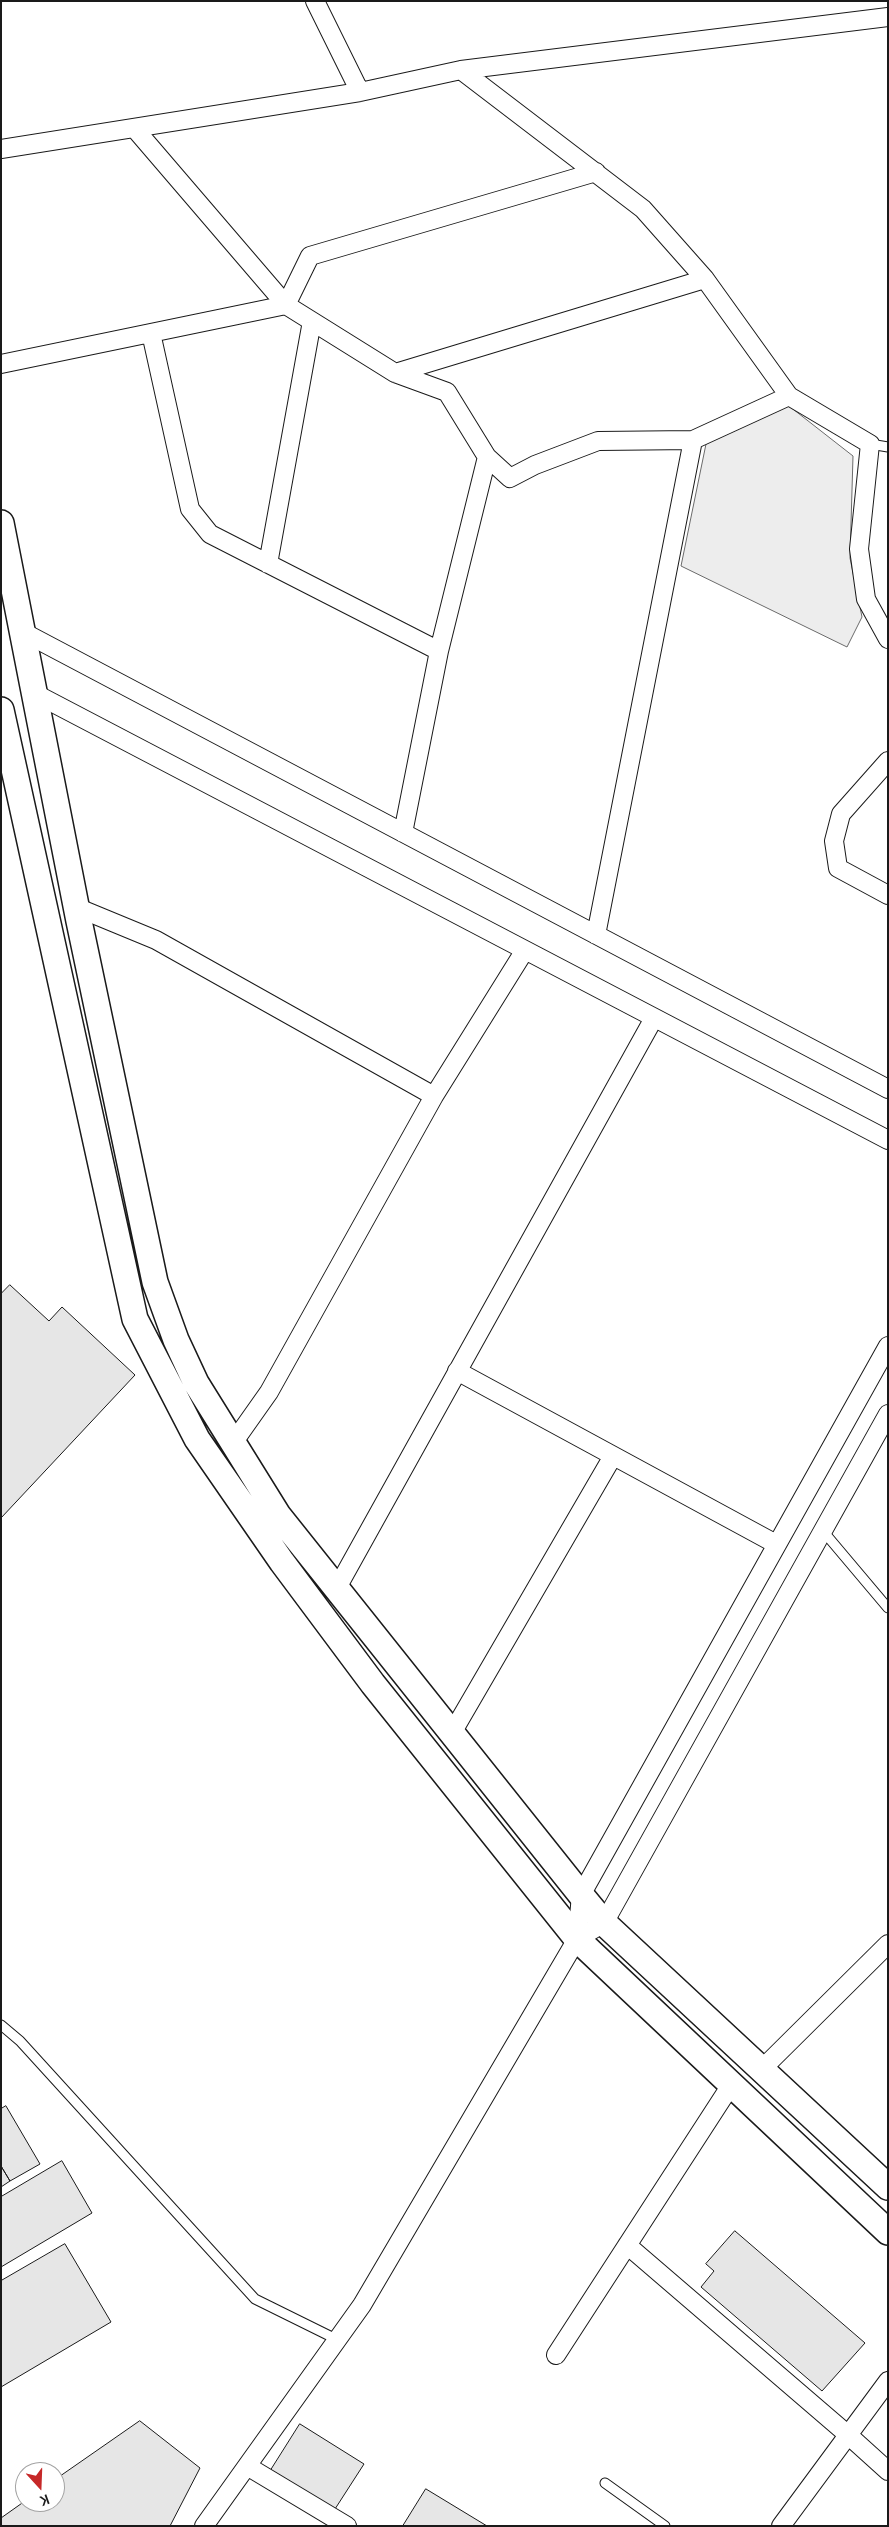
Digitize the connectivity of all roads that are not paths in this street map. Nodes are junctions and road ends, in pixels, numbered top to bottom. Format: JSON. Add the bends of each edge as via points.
{"nodes":[{"id":1,"x":315,"y":1,"type":"edge"},
{"id":2,"x":888,"y":17,"type":"edge"},
{"id":3,"x":461,"y":70,"type":"junction"},
{"id":4,"x":360,"y":92,"type":"junction"},
{"id":5,"x":135,"y":129,"type":"junction"},
{"id":6,"x":1,"y":149,"type":"edge"},
{"id":7,"x":596,"y":172,"type":"junction"},
{"id":8,"x":705,"y":279,"type":"junction"},
{"id":9,"x":286,"y":305,"type":"junction"},
{"id":10,"x":312,"y":321,"type":"junction"},
{"id":11,"x":151,"y":333,"type":"junction"},
{"id":12,"x":1,"y":364,"type":"edge"},
{"id":13,"x":395,"y":373,"type":"junction"},
{"id":14,"x":789,"y":396,"type":"junction"},
{"id":15,"x":693,"y":440,"type":"junction"},
{"id":16,"x":870,"y":444,"type":"junction"},
{"id":17,"x":888,"y":447,"type":"edge"},
{"id":18,"x":487,"y":457,"type":"junction"},
{"id":19,"x":1,"y":523,"type":"edge"},
{"id":20,"x":268,"y":564,"type":"junction"},
{"id":21,"x":22,"y":632,"type":"junction"},
{"id":22,"x":888,"y":639,"type":"edge"},
{"id":23,"x":439,"y":651,"type":"junction"},
{"id":24,"x":34,"y":693,"type":"junction"},
{"id":25,"x":2,"y":722,"type":"edge"},
{"id":26,"x":888,"y":760,"type":"edge"},
{"id":27,"x":403,"y":833,"type":"junction"},
{"id":28,"x":888,"y":895,"type":"edge"},
{"id":29,"x":76,"y":907,"type":"junction"},
{"id":30,"x":596,"y":935,"type":"junction"},
{"id":31,"x":525,"y":950,"type":"junction"},
{"id":32,"x":654,"y":1018,"type":"junction"},
{"id":33,"x":888,"y":1089,"type":"edge"},
{"id":34,"x":434,"y":1096,"type":"junction"},
{"id":35,"x":888,"y":1140,"type":"edge"},
{"id":36,"x":888,"y":1346,"type":"edge"},
{"id":37,"x":457,"y":1371,"type":"junction"},
{"id":38,"x":888,"y":1414,"type":"edge"},
{"id":39,"x":233,"y":1443,"type":"junction"},
{"id":40,"x":613,"y":1456,"type":"junction"},
{"id":41,"x":823,"y":1530,"type":"junction"},
{"id":42,"x":776,"y":1544,"type":"junction"},
{"id":43,"x":337,"y":1588,"type":"junction"},
{"id":44,"x":888,"y":1608,"type":"edge"},
{"id":45,"x":452,"y":1733,"type":"junction"},
{"id":46,"x":581,"y":1895,"type":"junction"},
{"id":47,"x":604,"y":1923,"type":"junction"},
{"id":48,"x":577,"y":1939,"type":"junction"},
{"id":49,"x":888,"y":1944,"type":"edge"},
{"id":50,"x":1,"y":2025,"type":"edge"},
{"id":51,"x":761,"y":2070,"type":"junction"},
{"id":52,"x":731,"y":2085,"type":"junction"},
{"id":53,"x":888,"y":2187,"type":"edge"},
{"id":54,"x":888,"y":2232,"type":"edge"},
{"id":55,"x":627,"y":2245,"type":"junction"},
{"id":56,"x":338,"y":2340,"type":"junction"},
{"id":57,"x":556,"y":2355,"type":"dead end"},
{"id":58,"x":888,"y":2381,"type":"edge"},
{"id":59,"x":848,"y":2434,"type":"junction"},
{"id":60,"x":247,"y":2466,"type":"junction"},
{"id":61,"x":888,"y":2471,"type":"edge"},
{"id":62,"x":605,"y":2483,"type":"dead end"},
{"id":63,"x":204,"y":2526,"type":"edge"},
{"id":64,"x":347,"y":2526,"type":"edge"},
{"id":65,"x":665,"y":2526,"type":"edge"},
{"id":66,"x":780,"y":2526,"type":"edge"}],
"edges":[{"from":1,"to":4,"type":"street"},
{"from":2,"to":3,"type":"street"},
{"from":3,"to":4,"type":"street"},
{"from":3,"to":7,"type":"street"},
{"from":4,"to":5,"type":"street"},
{"from":5,"to":6,"type":"street"},
{"from":5,"to":9,"type":"street"},
{"from":7,"to":8,"type":"street","via":[[643,209]]},
{"from":7,"to":9,"type":"street","via":[[310,256]]},
{"from":8,"to":13,"type":"street"},
{"from":8,"to":14,"type":"street"},
{"from":9,"to":10,"type":"street"},
{"from":9,"to":11,"type":"street"},
{"from":10,"to":13,"type":"street"},
{"from":10,"to":20,"type":"street"},
{"from":11,"to":12,"type":"street"},
{"from":11,"to":20,"type":"street","via":[[190,510],[210,534]]},
{"from":13,"to":18,"type":"street","via":[[447,392]]},
{"from":14,"to":15,"type":"street"},
{"from":14,"to":16,"type":"street"},
{"from":15,"to":18,"type":"street","via":[[598,441],[510,478]]},
{"from":15,"to":30,"type":"street"},
{"from":16,"to":17,"type":"lane"},
{"from":16,"to":22,"type":"street","via":[[859,549],[866,599]]},
{"from":18,"to":23,"type":"street"},
{"from":19,"to":21,"type":"street"},
{"from":20,"to":23,"type":"street"},
{"from":21,"to":24,"type":"street"},
{"from":21,"to":27,"type":"street"},
{"from":23,"to":27,"type":"street"},
{"from":24,"to":29,"type":"street"},
{"from":24,"to":31,"type":"street"},
{"from":25,"to":48,"type":"street","via":[[135,1319],[197,1439],[282,1562],[373,1684]]},
{"from":26,"to":28,"type":"street","via":[[842,814],[834,841],[838,868]]},
{"from":27,"to":30,"type":"street"},
{"from":29,"to":34,"type":"street","via":[[156,940]]},
{"from":29,"to":39,"type":"street","via":[[155,1282],[196,1383]]},
{"from":30,"to":33,"type":"street"},
{"from":31,"to":32,"type":"street"},
{"from":31,"to":34,"type":"street"},
{"from":32,"to":35,"type":"street"},
{"from":32,"to":37,"type":"street"},
{"from":34,"to":39,"type":"street","via":[[269,1392]]},
{"from":36,"to":42,"type":"street"},
{"from":37,"to":40,"type":"street"},
{"from":37,"to":43,"type":"street"},
{"from":38,"to":41,"type":"street"},
{"from":39,"to":43,"type":"street","via":[[278,1514]]},
{"from":40,"to":42,"type":"street"},
{"from":40,"to":45,"type":"street"},
{"from":41,"to":44,"type":"lane"},
{"from":41,"to":47,"type":"street"},
{"from":42,"to":46,"type":"street"},
{"from":43,"to":45,"type":"street"},
{"from":45,"to":46,"type":"street"},
{"from":46,"to":47,"type":"street"},
{"from":46,"to":48,"type":"street"},
{"from":47,"to":48,"type":"street"},
{"from":47,"to":51,"type":"street"},
{"from":48,"to":52,"type":"street"},
{"from":48,"to":56,"type":"street","via":[[362,2305]]},
{"from":49,"to":51,"type":"street"},
{"from":50,"to":56,"type":"lane","via":[[20,2041],[255,2299]]},
{"from":51,"to":53,"type":"street"},
{"from":52,"to":54,"type":"street"},
{"from":52,"to":55,"type":"street"},
{"from":55,"to":57,"type":"street"},
{"from":55,"to":59,"type":"street"},
{"from":56,"to":60,"type":"street"},
{"from":58,"to":59,"type":"street"},
{"from":59,"to":61,"type":"street"},
{"from":59,"to":66,"type":"street"},
{"from":60,"to":63,"type":"street"},
{"from":60,"to":64,"type":"street"},
{"from":62,"to":65,"type":"lane"}]}
